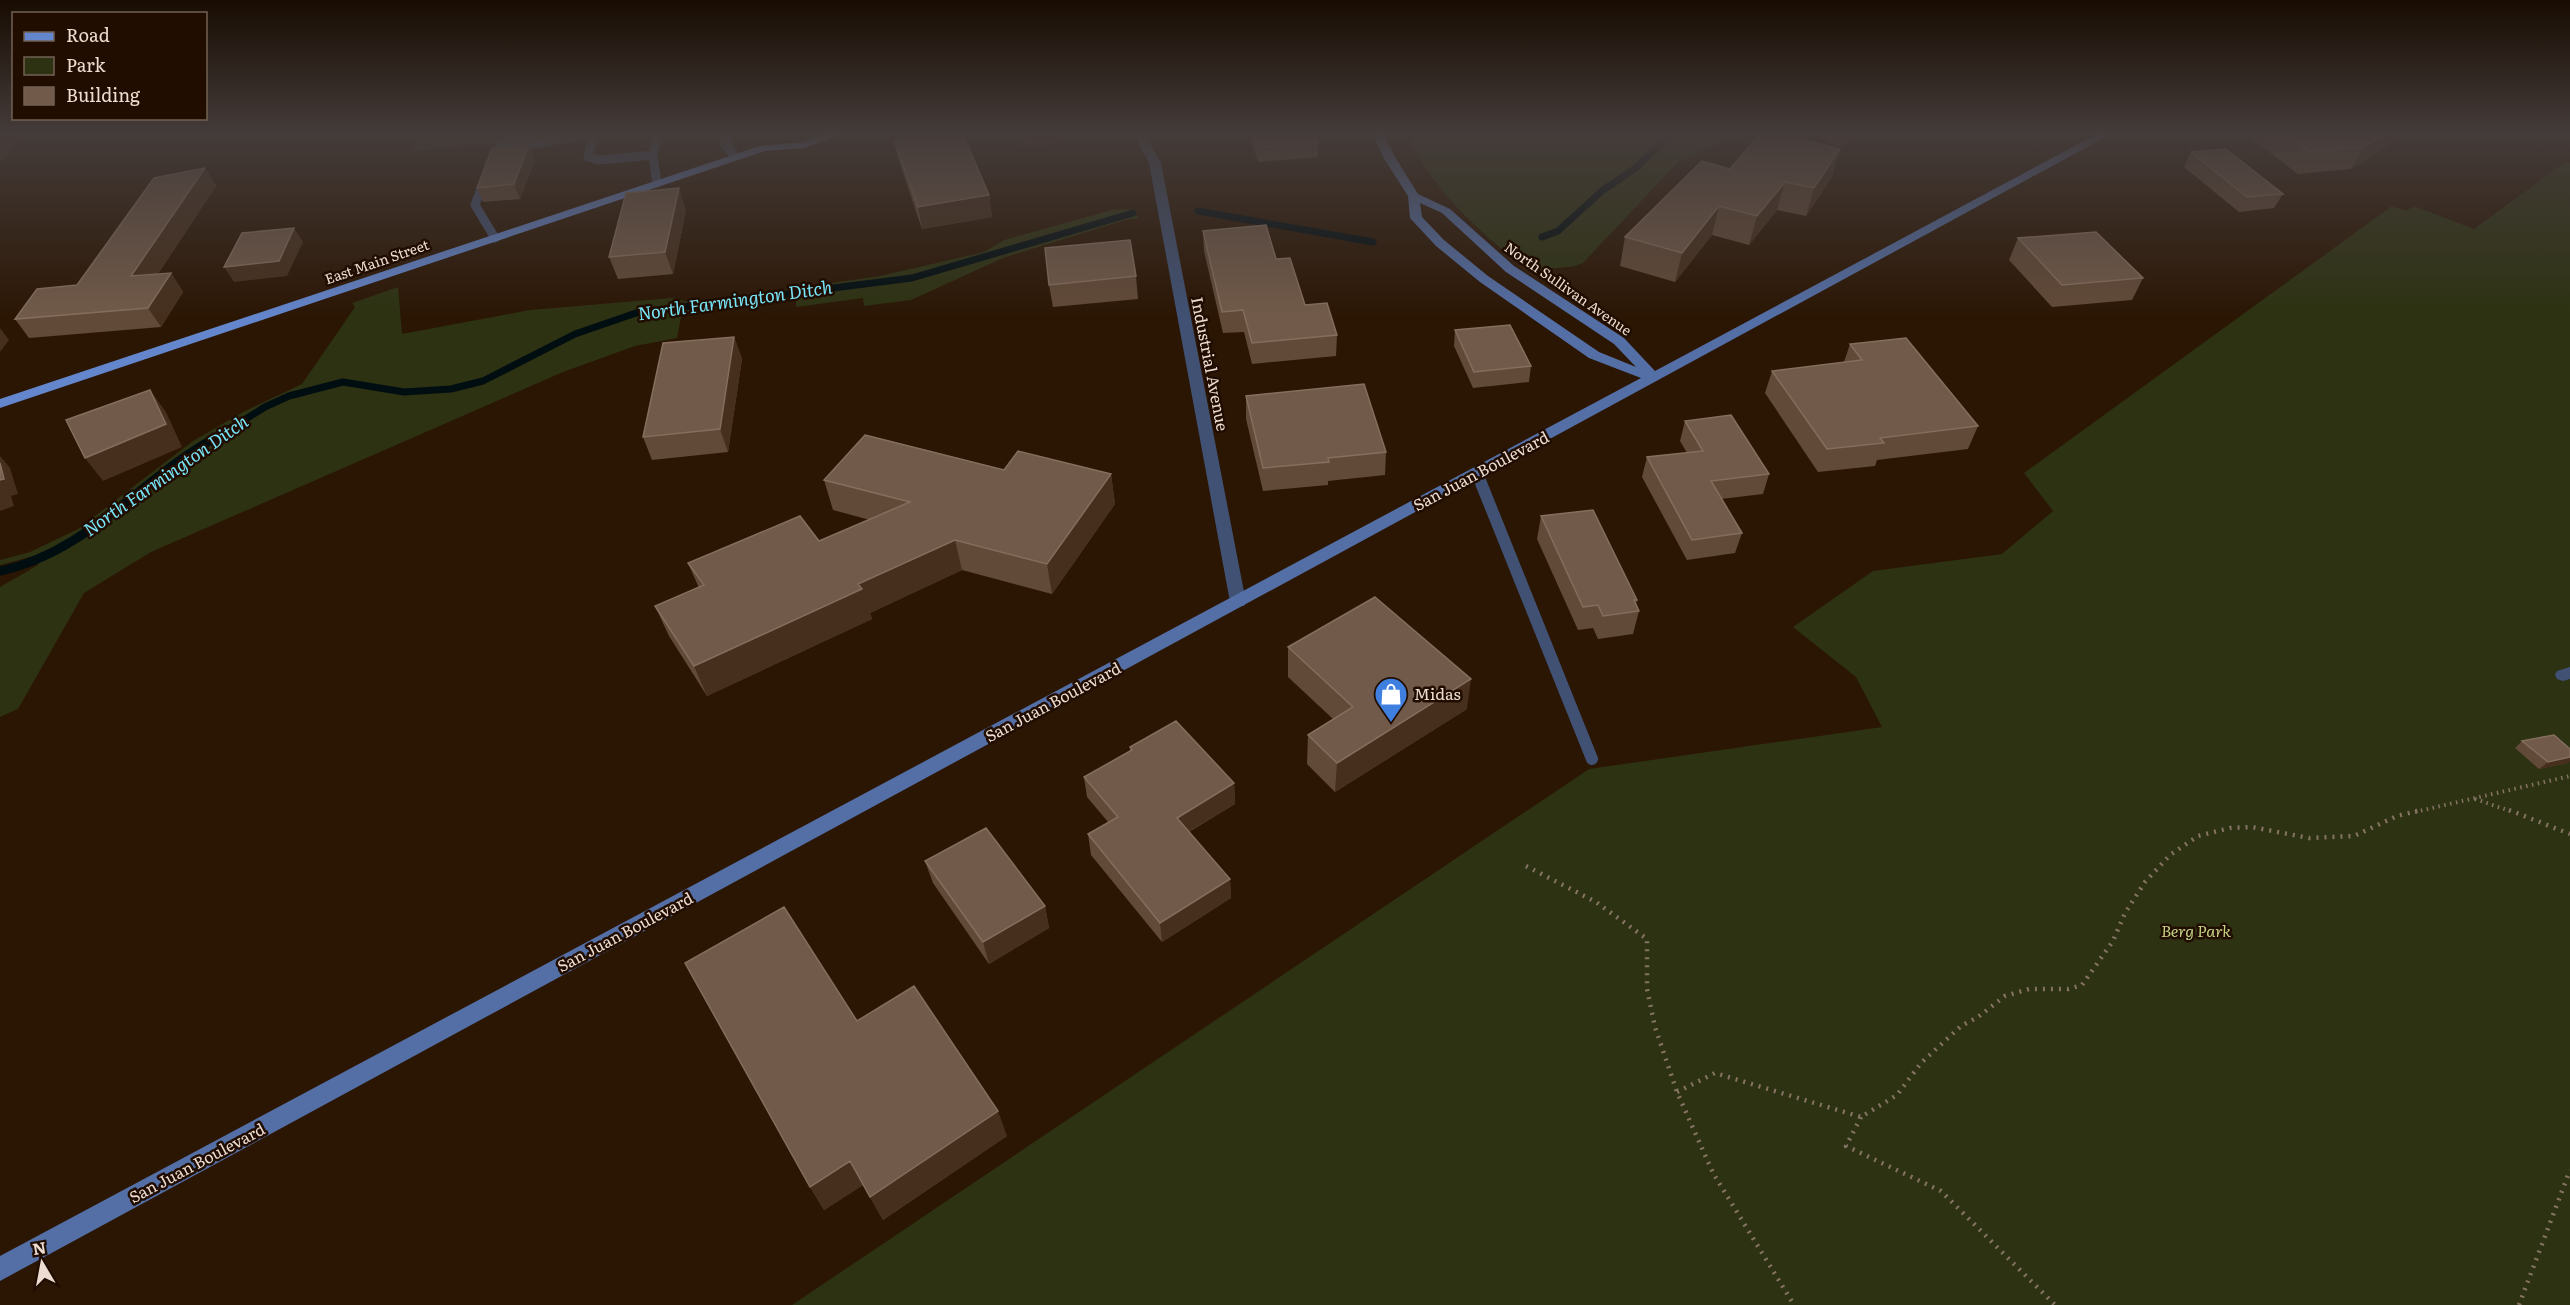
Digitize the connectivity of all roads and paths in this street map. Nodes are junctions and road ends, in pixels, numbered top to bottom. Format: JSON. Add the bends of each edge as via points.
{"nodes":[{"id":1,"x":479,"y":195,"type":"edge"},
{"id":2,"x":622,"y":195,"type":"edge"},
{"id":3,"x":1161,"y":195,"type":"edge"},
{"id":4,"x":1993,"y":195,"type":"edge"},
{"id":5,"x":1414,"y":196,"type":"joint"},
{"id":6,"x":495,"y":238,"type":"junction"},
{"id":7,"x":1654,"y":378,"type":"junction"},
{"id":8,"x":0,"y":404,"type":"edge"},
{"id":9,"x":1478,"y":473,"type":"junction"},
{"id":10,"x":1238,"y":603,"type":"junction"},
{"id":11,"x":1592,"y":759,"type":"dead end"},
{"id":12,"x":2570,"y":776,"type":"edge"},
{"id":13,"x":2474,"y":799,"type":"junction"},
{"id":14,"x":2570,"y":834,"type":"edge"},
{"id":15,"x":1526,"y":866,"type":"dead end"},
{"id":16,"x":1677,"y":1092,"type":"junction"},
{"id":17,"x":1861,"y":1118,"type":"junction"},
{"id":18,"x":2570,"y":1170,"type":"edge"},
{"id":19,"x":0,"y":1269,"type":"edge"},
{"id":20,"x":1794,"y":1305,"type":"edge"},
{"id":21,"x":2055,"y":1305,"type":"edge"},
{"id":22,"x":2519,"y":1305,"type":"edge"}],
"edges":[{"from":1,"to":6,"type":"lane","via":[[475,205]]},
{"from":2,"to":6,"type":"main road","name":"East Main Street"},
{"from":3,"to":10,"type":"street","name":"Industrial Avenue"},
{"from":4,"to":7,"type":"main road","name":"San Juan Boulevard"},
{"from":5,"to":7,"type":"main road","name":"North Sullivan Avenue","via":[[1446,211],[1510,269],[1619,341]]},
{"from":5,"to":7,"type":"main road","via":[[1416,218],[1484,279],[1594,355]]},
{"from":6,"to":8,"type":"main road","name":"East Main Street"},
{"from":7,"to":9,"type":"main road","name":"San Juan Boulevard"},
{"from":9,"to":10,"type":"main road","name":"San Juan Boulevard"},
{"from":9,"to":11,"type":"lane"},
{"from":10,"to":19,"type":"main road","name":"San Juan Boulevard"},
{"from":12,"to":13,"type":"path"},
{"from":13,"to":14,"type":"path"},
{"from":13,"to":17,"type":"path","via":[[2397,816],[2354,836],[2309,838],[2252,827],[2198,836],[2170,855],[2145,882],[2113,941],[2082,985],[2068,989],[2029,988],[2005,996],[1961,1026],[1921,1062],[1897,1095]]},
{"from":15,"to":16,"type":"path","via":[[1596,902],[1647,939],[1647,989]]},
{"from":16,"to":17,"type":"path","via":[[1715,1073]]},
{"from":16,"to":20,"type":"path","via":[[1713,1173]]},
{"from":17,"to":21,"type":"path","via":[[1846,1146],[1941,1191]]},
{"from":18,"to":22,"type":"path"}]}
